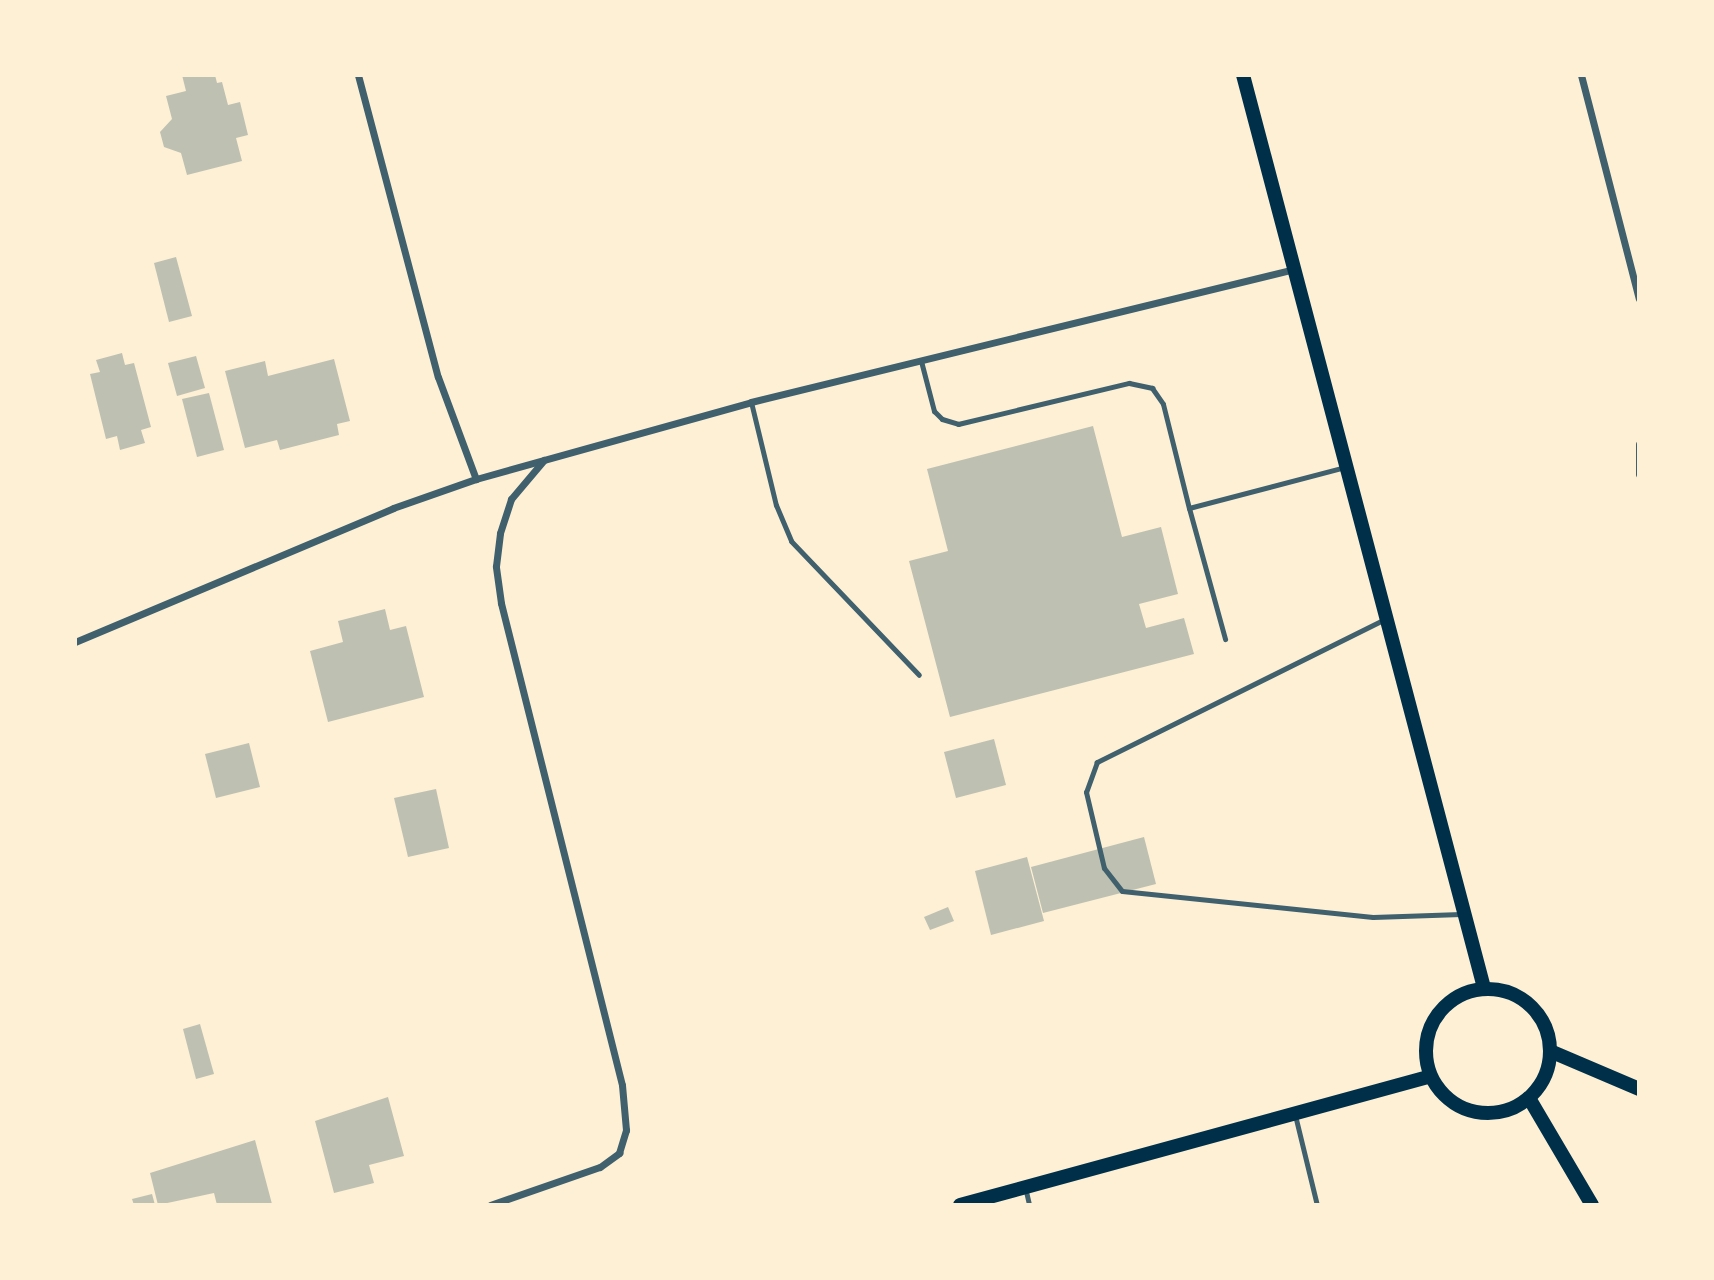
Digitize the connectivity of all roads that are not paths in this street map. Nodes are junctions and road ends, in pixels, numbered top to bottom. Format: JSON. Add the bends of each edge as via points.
{"nodes":[{"id":1,"x":358,"y":75,"type":"edge"},
{"id":2,"x":1243,"y":75,"type":"edge"},
{"id":3,"x":1581,"y":75,"type":"edge"},
{"id":4,"x":1294,"y":269,"type":"junction"},
{"id":5,"x":1639,"y":299,"type":"edge"},
{"id":6,"x":920,"y":361,"type":"junction"},
{"id":7,"x":751,"y":402,"type":"junction"},
{"id":8,"x":1639,"y":444,"type":"edge"},
{"id":9,"x":544,"y":460,"type":"junction"},
{"id":10,"x":1346,"y":467,"type":"junction"},
{"id":11,"x":1639,"y":474,"type":"edge"},
{"id":12,"x":476,"y":479,"type":"junction"},
{"id":13,"x":1189,"y":508,"type":"junction"},
{"id":14,"x":1385,"y":619,"type":"junction"},
{"id":15,"x":1225,"y":639,"type":"dead end"},
{"id":16,"x":75,"y":642,"type":"edge"},
{"id":17,"x":919,"y":675,"type":"dead end"},
{"id":18,"x":1465,"y":914,"type":"junction"},
{"id":19,"x":1484,"y":988,"type":"junction"},
{"id":20,"x":1550,"y":1051,"type":"junction"},
{"id":21,"x":1430,"y":1076,"type":"junction"},
{"id":22,"x":1639,"y":1089,"type":"edge"},
{"id":23,"x":1529,"y":1098,"type":"junction"},
{"id":24,"x":1294,"y":1112,"type":"junction"},
{"id":25,"x":1024,"y":1186,"type":"junction"},
{"id":26,"x":490,"y":1205,"type":"edge"},
{"id":27,"x":960,"y":1205,"type":"edge"},
{"id":28,"x":1029,"y":1205,"type":"edge"},
{"id":29,"x":1317,"y":1205,"type":"edge"},
{"id":30,"x":1592,"y":1205,"type":"edge"}],
"edges":[{"from":1,"to":12,"type":"street","via":[[438,377]]},
{"from":2,"to":4,"type":"main road"},
{"from":3,"to":5,"type":"street"},
{"from":4,"to":6,"type":"street"},
{"from":4,"to":10,"type":"main road"},
{"from":6,"to":7,"type":"street"},
{"from":6,"to":13,"type":"lane","via":[[934,411],[958,424],[1129,383],[1152,388],[1163,404]]},
{"from":7,"to":9,"type":"street"},
{"from":7,"to":17,"type":"lane","via":[[776,505],[791,541]]},
{"from":8,"to":11,"type":"street"},
{"from":9,"to":12,"type":"street"},
{"from":9,"to":26,"type":"street","via":[[511,499],[496,566],[501,603],[622,1085],[626,1130],[619,1153],[600,1167]]},
{"from":10,"to":13,"type":"lane"},
{"from":10,"to":14,"type":"main road"},
{"from":12,"to":16,"type":"street","via":[[393,508]]},
{"from":13,"to":15,"type":"lane"},
{"from":14,"to":18,"type":"main road"},
{"from":14,"to":18,"type":"lane","via":[[1228,693],[1097,762],[1086,792],[1104,868],[1122,891],[1373,917]]},
{"from":18,"to":19,"type":"main road"},
{"from":19,"to":20,"type":"main road","via":[[1506,991],[1529,1004],[1545,1025]]},
{"from":19,"to":21,"type":"main road","via":[[1455,997],[1434,1018],[1425,1047]]},
{"from":20,"to":22,"type":"main road"},
{"from":20,"to":23,"type":"main road","via":[[1545,1076]]},
{"from":21,"to":23,"type":"main road","via":[[1441,1093],[1474,1112],[1513,1108]]},
{"from":21,"to":24,"type":"main road"},
{"from":23,"to":30,"type":"main road"},
{"from":24,"to":25,"type":"main road"},
{"from":24,"to":29,"type":"lane"},
{"from":25,"to":27,"type":"main road"},
{"from":25,"to":28,"type":"lane"}]}
